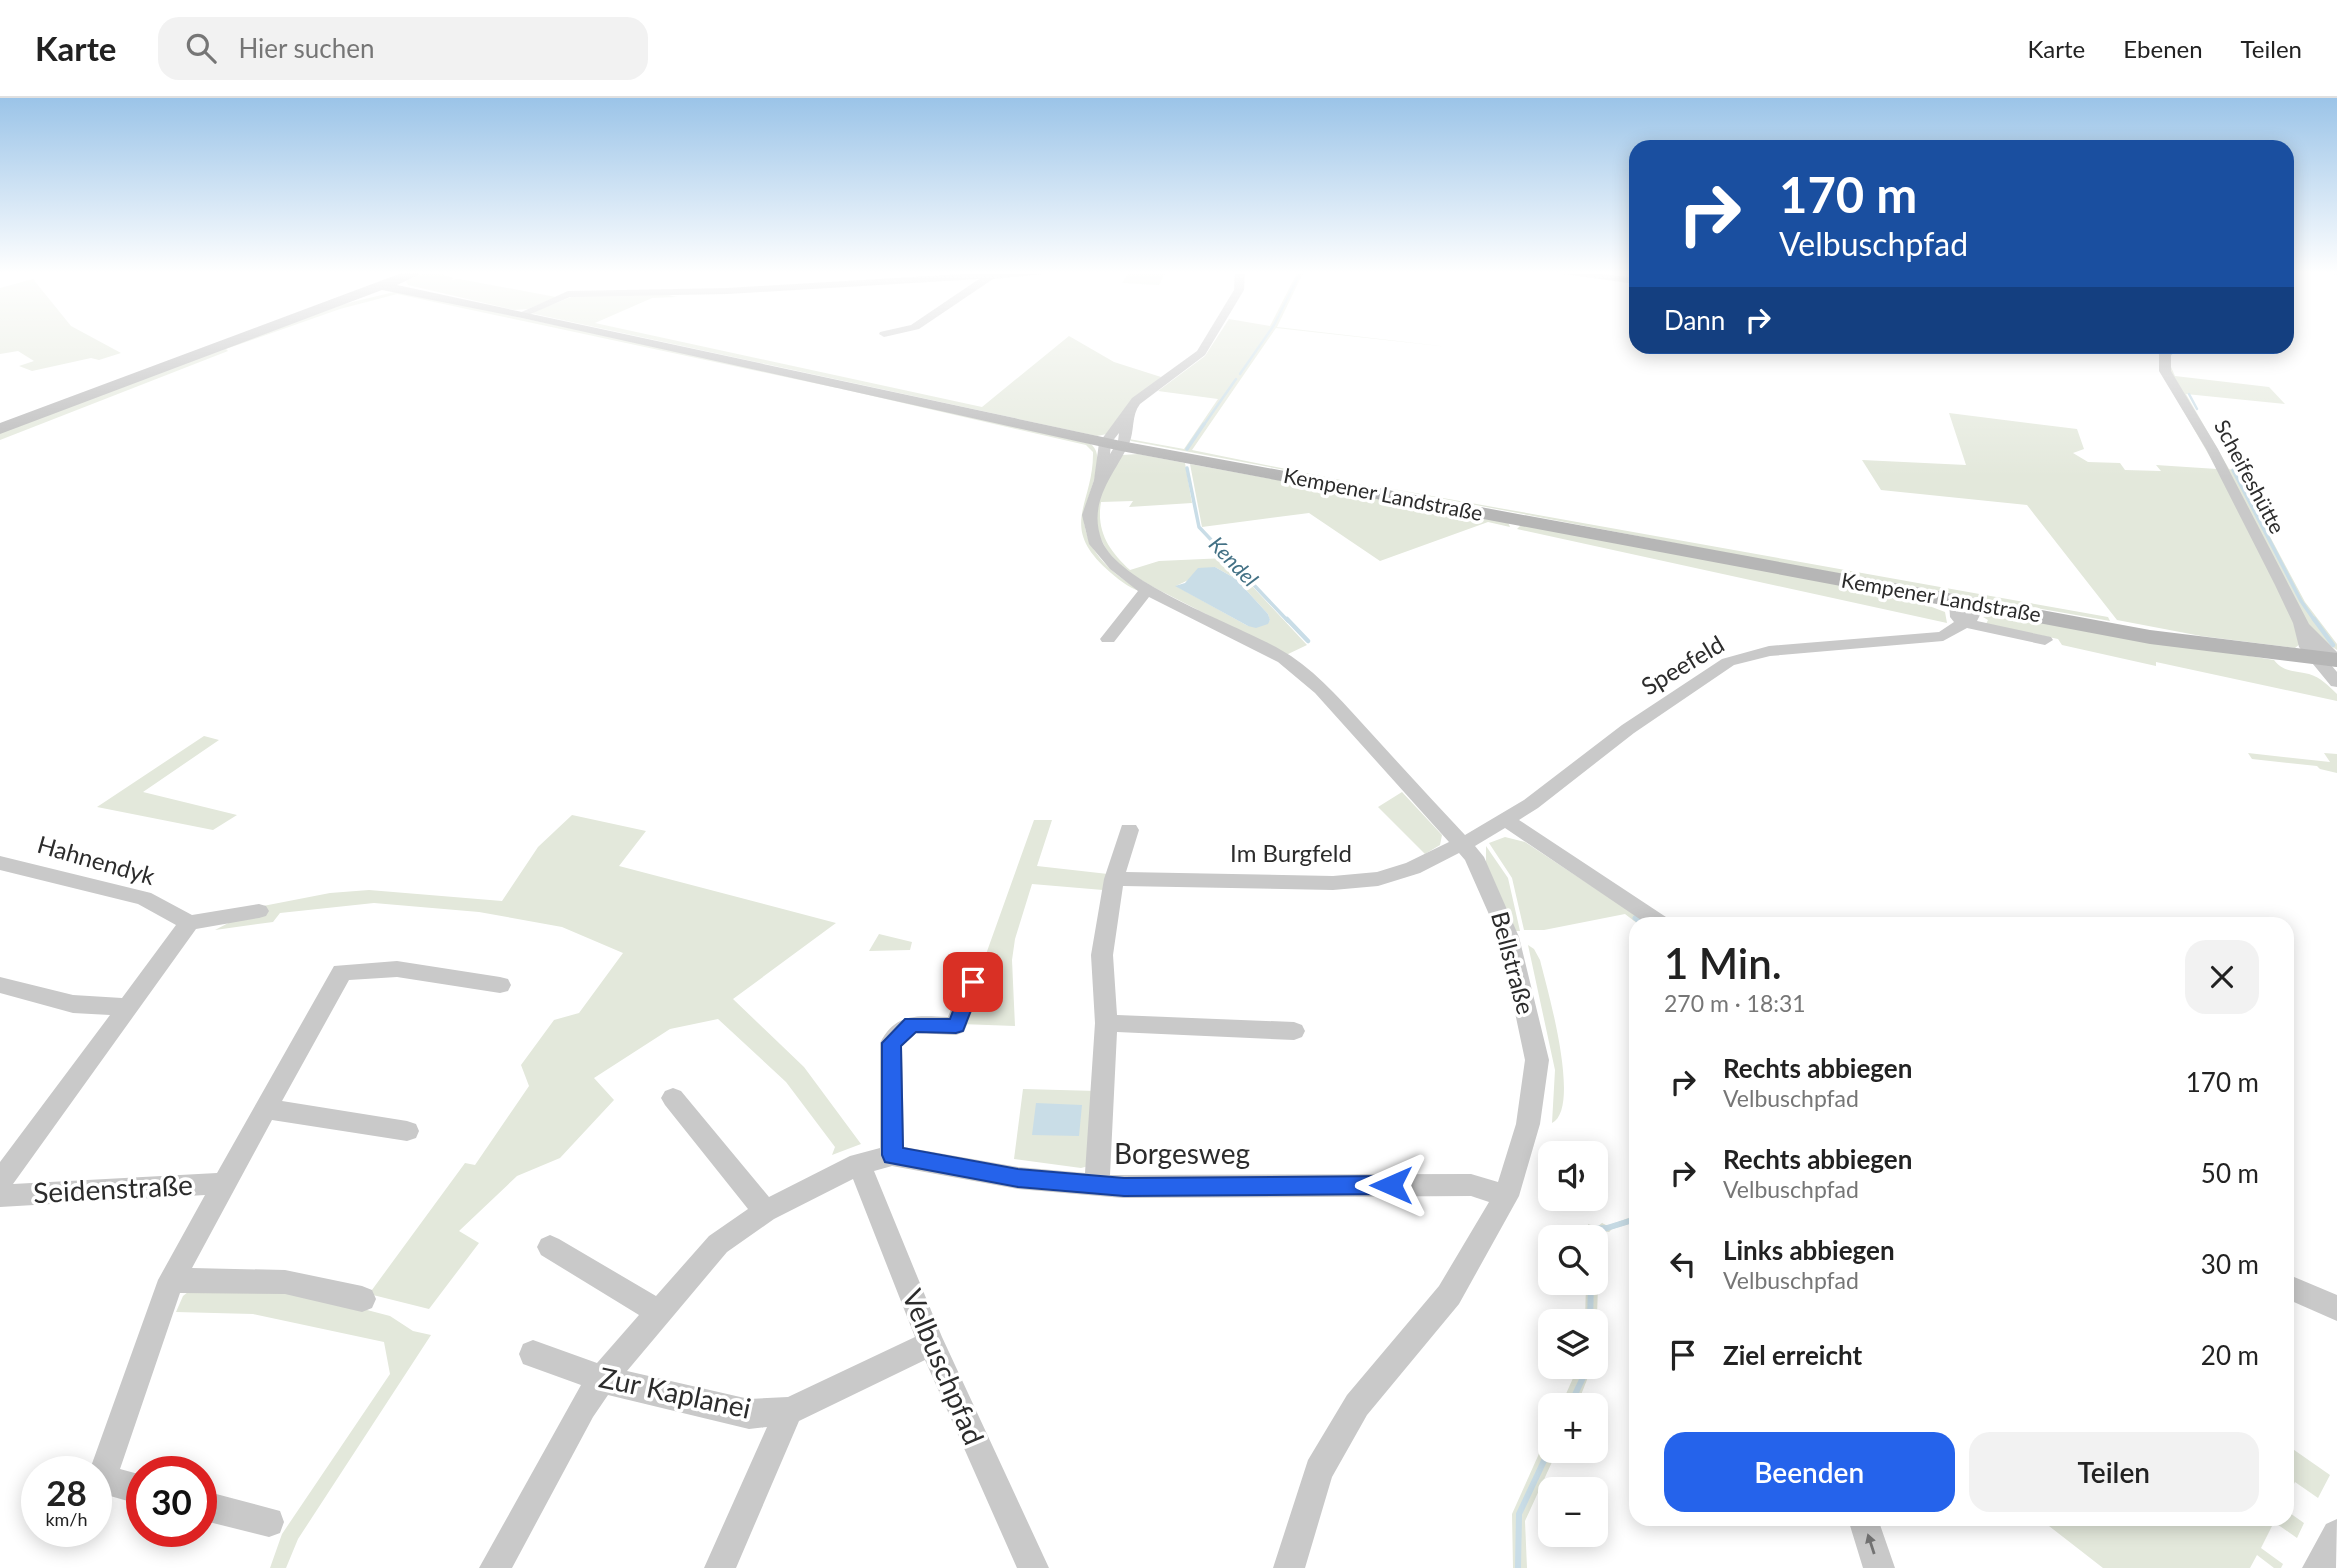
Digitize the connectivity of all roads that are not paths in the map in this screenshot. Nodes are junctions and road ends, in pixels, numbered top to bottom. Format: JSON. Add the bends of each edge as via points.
{"nodes":[{"id":1,"x":240,"y":340,"type":"edge"},
{"id":2,"x":638,"y":340,"type":"edge"},
{"id":3,"x":1208,"y":340,"type":"edge"},
{"id":4,"x":2165,"y":354,"type":"edge"},
{"id":5,"x":0,"y":429,"type":"edge"},
{"id":6,"x":1113,"y":444,"type":"junction"},
{"id":7,"x":1147,"y":590,"type":"junction"},
{"id":8,"x":1967,"y":603,"type":"junction"},
{"id":9,"x":1964,"y":623,"type":"junction"},
{"id":10,"x":1108,"y":639,"type":"dead end"},
{"id":11,"x":2045,"y":640,"type":"dead end"},
{"id":12,"x":2332,"y":665,"type":"edge"},
{"id":13,"x":1506,"y":820,"type":"junction"},
{"id":14,"x":1129,"y":830,"type":"dead end"},
{"id":15,"x":1462,"y":844,"type":"junction"},
{"id":16,"x":2,"y":865,"type":"edge"},
{"id":17,"x":1114,"y":879,"type":"junction"},
{"id":18,"x":259,"y":911,"type":"dead end"},
{"id":19,"x":1651,"y":917,"type":"edge"},
{"id":20,"x":189,"y":923,"type":"junction"},
{"id":21,"x":981,"y":960,"type":"dead end"},
{"id":22,"x":0,"y":985,"type":"edge"},
{"id":23,"x":500,"y":985,"type":"dead end"},
{"id":24,"x":129,"y":1007,"type":"junction"},
{"id":25,"x":1106,"y":1023,"type":"junction"},
{"id":26,"x":1294,"y":1031,"type":"dead end"},
{"id":27,"x":673,"y":1098,"type":"dead end"},
{"id":28,"x":267,"y":1109,"type":"junction"},
{"id":29,"x":407,"y":1131,"type":"dead end"},
{"id":30,"x":892,"y":1155,"type":"junction"},
{"id":31,"x":859,"y":1164,"type":"junction"},
{"id":32,"x":0,"y":1182,"type":"edge"},
{"id":33,"x":226,"y":1183,"type":"junction"},
{"id":34,"x":1097,"y":1185,"type":"junction"},
{"id":35,"x":0,"y":1196,"type":"edge"},
{"id":36,"x":1506,"y":1196,"type":"junction"},
{"id":37,"x":765,"y":1211,"type":"junction"},
{"id":38,"x":550,"y":1247,"type":"dead end"},
{"id":39,"x":171,"y":1280,"type":"junction"},
{"id":40,"x":2294,"y":1289,"type":"edge"},
{"id":41,"x":362,"y":1299,"type":"dead end"},
{"id":42,"x":2337,"y":1308,"type":"edge"},
{"id":43,"x":659,"y":1312,"type":"junction"},
{"id":44,"x":931,"y":1343,"type":"junction"},
{"id":45,"x":533,"y":1354,"type":"dead end"},
{"id":46,"x":602,"y":1379,"type":"junction"},
{"id":47,"x":789,"y":1411,"type":"junction"},
{"id":48,"x":126,"y":1486,"type":"edge"},
{"id":49,"x":217,"y":1509,"type":"edge"},
{"id":50,"x":269,"y":1522,"type":"dead end"},
{"id":51,"x":1865,"y":1526,"type":"edge"},
{"id":52,"x":2337,"y":1535,"type":"edge"},
{"id":53,"x":495,"y":1568,"type":"edge"},
{"id":54,"x":720,"y":1568,"type":"edge"},
{"id":55,"x":1032,"y":1568,"type":"edge"},
{"id":56,"x":1289,"y":1568,"type":"edge"},
{"id":57,"x":1879,"y":1568,"type":"edge"},
{"id":58,"x":2318,"y":1568,"type":"edge"}],
"edges":[{"from":1,"to":5,"type":"street","name":"Kempener Landstraße"},
{"from":2,"to":6,"type":"street","name":"Kempener Landstraße"},
{"from":3,"to":6,"type":"street","name":"Bellstraße","via":[[1200,353],[1129,409]]},
{"from":4,"to":12,"type":"street","name":"Scheifeshütte","via":[[2165,371],[2212,449],[2301,623],[2307,648]]},
{"from":6,"to":7,"type":"street","name":"Bellstraße","via":[[1088,515],[1096,544],[1115,566]]},
{"from":6,"to":8,"type":"street","name":"Kempener Landstraße"},
{"from":7,"to":10,"type":"street"},
{"from":7,"to":15,"type":"street","name":"Bellstraße","via":[[1284,659],[1321,689]]},
{"from":8,"to":9,"type":"street","name":"Speefeld","via":[[1971,619]]},
{"from":8,"to":12,"type":"street","name":"Kempener Landstraße"},
{"from":9,"to":11,"type":"street"},
{"from":9,"to":13,"type":"street","name":"Speefeld","via":[[1934,638],[1769,651],[1728,662]]},
{"from":13,"to":15,"type":"street","name":"Speefeld"},
{"from":13,"to":19,"type":"street"},
{"from":14,"to":17,"type":"street"},
{"from":15,"to":17,"type":"street","name":"Im Burgfeld","via":[[1389,875],[1333,883]]},
{"from":15,"to":36,"type":"street","name":"Bellstraße","via":[[1474,857],[1509,937],[1536,1060],[1528,1125]]},
{"from":16,"to":20,"type":"street","name":"Hahnendyk","via":[[144,898]]},
{"from":17,"to":25,"type":"street","via":[[1102,955]]},
{"from":18,"to":20,"type":"street"},
{"from":20,"to":24,"type":"street"},
{"from":21,"to":30,"type":"street","via":[[956,1026],[911,1024],[891,1043]]},
{"from":22,"to":24,"type":"street","via":[[74,1004]]},
{"from":23,"to":28,"type":"street","name":"Seidenstraße","via":[[397,969],[342,972]]},
{"from":24,"to":32,"type":"street"},
{"from":25,"to":26,"type":"street"},
{"from":25,"to":34,"type":"street"},
{"from":27,"to":37,"type":"street"},
{"from":28,"to":29,"type":"street"},
{"from":28,"to":33,"type":"street","name":"Seidenstraße"},
{"from":30,"to":31,"type":"street","name":"Borgesweg"},
{"from":30,"to":34,"type":"street","name":"Borgesweg","via":[[1018,1178]]},
{"from":31,"to":37,"type":"street","name":"Borgesweg"},
{"from":31,"to":44,"type":"street","name":"Velbuschpfad"},
{"from":33,"to":35,"type":"street","name":"Seidenstraße"},
{"from":33,"to":39,"type":"street","name":"Seidenstraße"},
{"from":34,"to":36,"type":"street","name":"Borgesweg","via":[[1471,1185]]},
{"from":36,"to":56,"type":"street","name":"Bellstraße","via":[[1449,1296],[1357,1405],[1319,1471]]},
{"from":37,"to":43,"type":"street","name":"Borgesweg","via":[[718,1244]]},
{"from":38,"to":43,"type":"street"},
{"from":39,"to":41,"type":"street","via":[[285,1282]]},
{"from":39,"to":48,"type":"street","name":"Seidenstraße","via":[[101,1479]]},
{"from":40,"to":42,"type":"street"},
{"from":43,"to":46,"type":"street","name":"Borgesweg"},
{"from":44,"to":47,"type":"street","name":"Zur Kaplanei"},
{"from":44,"to":55,"type":"street","name":"Velbuschpfad"},
{"from":45,"to":46,"type":"street","name":"Zur Kaplanei"},
{"from":46,"to":47,"type":"street","name":"Zur Kaplanei","via":[[749,1414]]},
{"from":46,"to":53,"type":"street","name":"Borgesweg"},
{"from":47,"to":54,"type":"street"},
{"from":49,"to":50,"type":"street"},
{"from":57,"to":51,"type":"street","one_way":true},
{"from":52,"to":58,"type":"street"}]}
